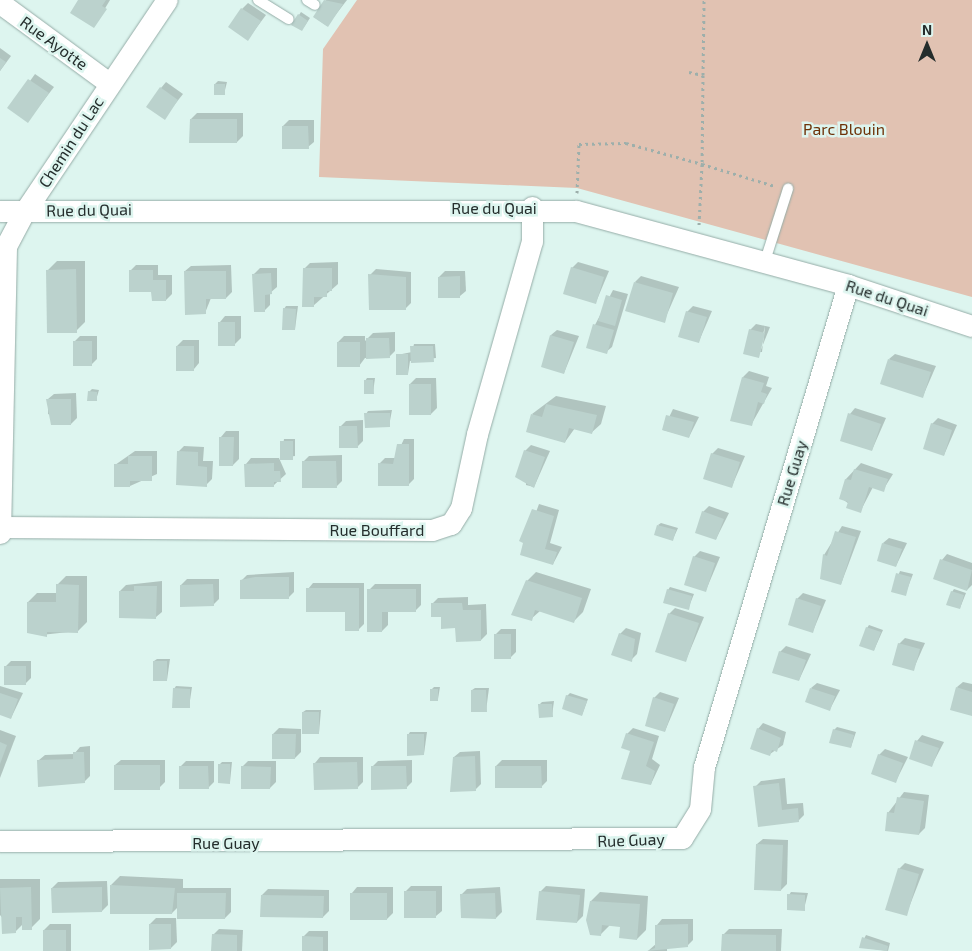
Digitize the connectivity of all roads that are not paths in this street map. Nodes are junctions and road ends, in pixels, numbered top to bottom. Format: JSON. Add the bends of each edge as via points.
{"nodes":[{"id":1,"x":167,"y":0,"type":"edge"},
{"id":2,"x":258,"y":0,"type":"edge"},
{"id":3,"x":0,"y":3,"type":"edge"},
{"id":4,"x":288,"y":19,"type":"dead end"},
{"id":5,"x":109,"y":83,"type":"junction"},
{"id":6,"x":788,"y":189,"type":"road end"},
{"id":7,"x":532,"y":207,"type":"junction"},
{"id":8,"x":0,"y":211,"type":"edge"},
{"id":9,"x":25,"y":211,"type":"junction"},
{"id":10,"x":765,"y":261,"type":"junction"},
{"id":11,"x":848,"y":285,"type":"junction"},
{"id":12,"x":972,"y":326,"type":"edge"},
{"id":13,"x":1,"y":530,"type":"edge"},
{"id":14,"x":0,"y":841,"type":"edge"}],
"edges":[{"from":1,"to":5,"type":"street","name":"Chemin du Lac"},
{"from":2,"to":4,"type":"lane"},
{"from":3,"to":5,"type":"street","name":"Rue Ayotte"},
{"from":5,"to":9,"type":"street","name":"Chemin du Lac"},
{"from":6,"to":10,"type":"lane"},
{"from":7,"to":9,"type":"street","name":"Rue du Quai"},
{"from":7,"to":10,"type":"street","name":"Rue du Quai","via":[[576,211]]},
{"from":7,"to":13,"type":"street","name":"Rue Bouffard","via":[[532,241],[477,434],[462,508],[451,524],[432,530]]},
{"from":8,"to":9,"type":"street","name":"Rue du Quai"},
{"from":9,"to":13,"type":"street","name":"Chemin du Lac","via":[[6,246]]},
{"from":10,"to":11,"type":"street","name":"Rue du Quai"},
{"from":11,"to":12,"type":"street","name":"Rue du Quai"},
{"from":11,"to":14,"type":"street","name":"Rue Guay","via":[[704,767],[700,809],[682,838],[65,844]]}]}
